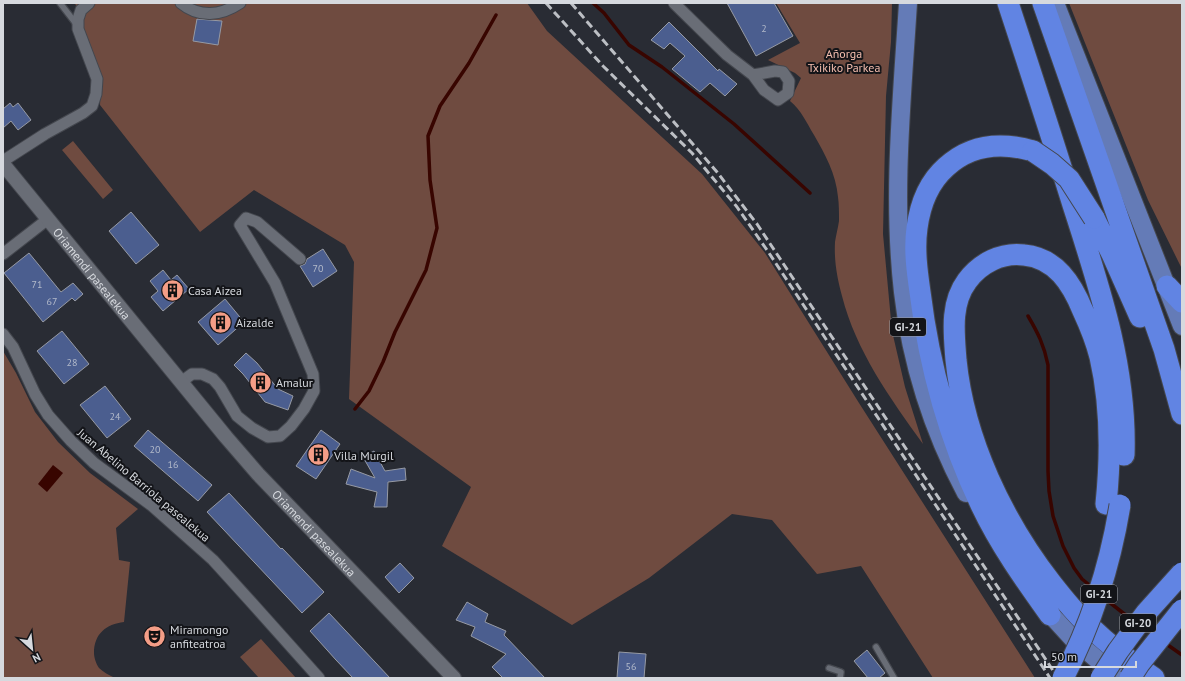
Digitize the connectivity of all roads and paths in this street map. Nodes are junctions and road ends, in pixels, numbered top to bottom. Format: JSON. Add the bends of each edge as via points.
{"nodes":[{"id":1,"x":60,"y":3,"type":"edge"},
{"id":2,"x":89,"y":3,"type":"edge"},
{"id":3,"x":180,"y":3,"type":"edge"},
{"id":4,"x":240,"y":3,"type":"edge"},
{"id":5,"x":674,"y":3,"type":"edge"},
{"id":6,"x":908,"y":3,"type":"edge"},
{"id":7,"x":1008,"y":3,"type":"edge"},
{"id":8,"x":1044,"y":3,"type":"edge"},
{"id":9,"x":1055,"y":3,"type":"edge"},
{"id":10,"x":78,"y":27,"type":"junction"},
{"id":11,"x":754,"y":75,"type":"junction"},
{"id":12,"x":3,"y":161,"type":"edge"},
{"id":13,"x":3,"y":164,"type":"edge"},
{"id":14,"x":48,"y":219,"type":"junction"},
{"id":15,"x":3,"y":254,"type":"edge"},
{"id":16,"x":300,"y":259,"type":"dead end"},
{"id":17,"x":1167,"y":286,"type":"junction"},
{"id":18,"x":1182,"y":302,"type":"edge"},
{"id":19,"x":1182,"y":326,"type":"edge"},
{"id":20,"x":3,"y":334,"type":"edge"},
{"id":21,"x":181,"y":382,"type":"junction"},
{"id":22,"x":1173,"y":384,"type":"junction"},
{"id":23,"x":1182,"y":414,"type":"edge"},
{"id":24,"x":1113,"y":504,"type":"junction"},
{"id":25,"x":1182,"y":573,"type":"edge"},
{"id":26,"x":1182,"y":610,"type":"edge"},
{"id":27,"x":1050,"y":615,"type":"junction"},
{"id":28,"x":876,"y":647,"type":"dead end"},
{"id":29,"x":829,"y":668,"type":"dead end"},
{"id":30,"x":319,"y":678,"type":"edge"},
{"id":31,"x":454,"y":678,"type":"edge"},
{"id":32,"x":840,"y":678,"type":"edge"},
{"id":33,"x":894,"y":678,"type":"edge"},
{"id":34,"x":1056,"y":678,"type":"edge"},
{"id":35,"x":1064,"y":678,"type":"edge"},
{"id":36,"x":1101,"y":678,"type":"edge"},
{"id":37,"x":1119,"y":678,"type":"edge"},
{"id":38,"x":1130,"y":678,"type":"edge"},
{"id":39,"x":1154,"y":678,"type":"edge"}],
"edges":[{"from":1,"to":10,"type":"lane"},
{"from":2,"to":10,"type":"street","via":[[82,10]]},
{"from":3,"to":4,"type":"street","via":[[193,11],[205,14],[227,11]]},
{"from":5,"to":11,"type":"street","via":[[728,55]]},
{"from":6,"to":27,"type":"main road","number":"GI-21","via":[[898,158],[898,225],[903,292],[915,358],[934,422],[951,464],[975,510],[1010,565]]},
{"from":7,"to":24,"type":"highway","number":"GI-21","via":[[1100,290],[1114,346],[1122,393],[1124,450]]},
{"from":8,"to":22,"type":"highway","via":[[1164,349]]},
{"from":9,"to":17,"type":"main road"},
{"from":10,"to":12,"type":"street","via":[[97,79],[92,106]]},
{"from":11,"to":11,"type":"street","via":[[783,72],[789,81],[788,93],[778,100],[764,90]]},
{"from":13,"to":14,"type":"street","name":"Oriamendi pasealekua"},
{"from":14,"to":15,"type":"street"},
{"from":14,"to":21,"type":"street","name":"Oriamendi pasealekua"},
{"from":16,"to":21,"type":"street","via":[[257,222],[246,218],[240,225],[275,283],[313,374],[314,390],[291,426],[280,436],[268,437],[238,416],[220,386],[212,379],[202,374],[192,374]]},
{"from":17,"to":18,"type":"highway"},
{"from":17,"to":19,"type":"main road"},
{"from":20,"to":30,"type":"street","name":"Juan Abelino Barriola pasealekua","via":[[13,347],[48,415],[71,441],[94,463],[151,505],[213,560]]},
{"from":21,"to":31,"type":"street","name":"Oriamendi pasealekua","via":[[258,474]]},
{"from":22,"to":23,"type":"highway"},
{"from":22,"to":27,"type":"highway","bridge":true,"via":[[1155,352],[1094,218],[1069,180],[1052,164],[1033,151],[1011,146],[988,146],[967,153],[949,164],[934,180],[924,198],[917,228],[916,257],[922,310],[945,412],[956,448],[978,500],[1013,562]]},
{"from":24,"to":34,"type":"highway","via":[[1080,618]]},
{"from":24,"to":35,"type":"highway","number":"GI-21","bridge":true,"via":[[1115,538],[1106,572],[1090,621]]},
{"from":24,"to":39,"type":"highway","via":[[1105,384],[1100,356],[1077,295],[1058,271],[1041,259],[1015,254],[990,261],[974,272],[962,288],[956,305],[954,324],[958,372],[965,406],[986,470],[1001,505],[1018,535],[1066,602],[1106,642]]},
{"from":25,"to":36,"type":"highway","number":"GI-20","bridge":true,"via":[[1146,613]]},
{"from":26,"to":38,"type":"highway","number":"GI-20","bridge":true},
{"from":27,"to":37,"type":"main road","number":"GI-21","via":[[1073,639]]},
{"from":28,"to":33,"type":"lane"},
{"from":29,"to":32,"type":"lane","via":[[841,672]]}]}
